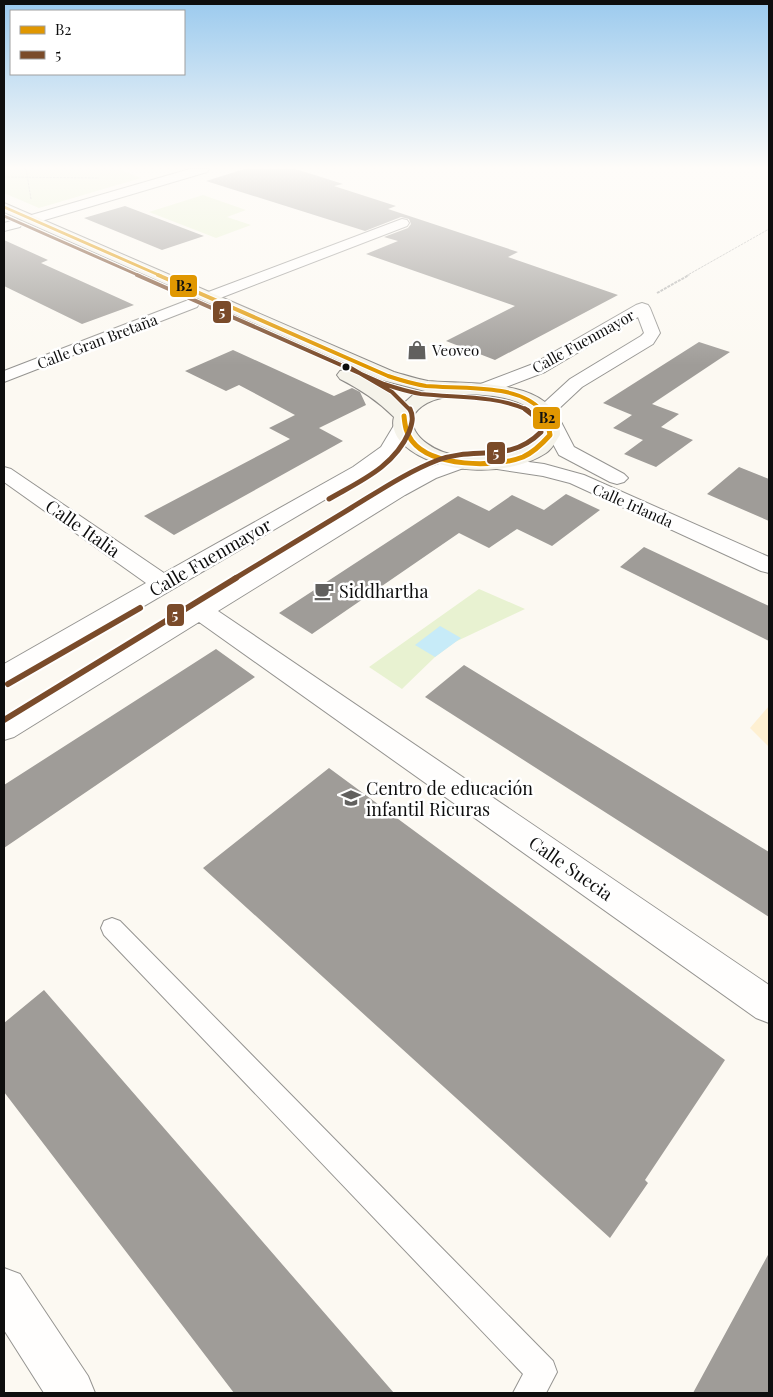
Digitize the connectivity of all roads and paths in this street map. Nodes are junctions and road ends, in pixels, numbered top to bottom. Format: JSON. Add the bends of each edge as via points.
{"nodes":[{"id":1,"x":32,"y":234,"type":"edge"},
{"id":2,"x":65,"y":234,"type":"edge"},
{"id":3,"x":373,"y":234,"type":"edge"},
{"id":4,"x":760,"y":234,"type":"edge"},
{"id":5,"x":209,"y":297,"type":"junction"},
{"id":6,"x":191,"y":304,"type":"junction"},
{"id":7,"x":642,"y":308,"type":"junction"},
{"id":8,"x":4,"y":377,"type":"edge"},
{"id":9,"x":476,"y":388,"type":"junction"},
{"id":10,"x":547,"y":416,"type":"junction"},
{"id":11,"x":403,"y":421,"type":"junction"},
{"id":12,"x":462,"y":462,"type":"junction"},
{"id":13,"x":491,"y":464,"type":"junction"},
{"id":14,"x":4,"y":473,"type":"edge"},
{"id":15,"x":769,"y":545,"type":"edge"},
{"id":16,"x":769,"y":566,"type":"edge"},
{"id":17,"x":163,"y":584,"type":"junction"},
{"id":18,"x":199,"y":610,"type":"junction"},
{"id":19,"x":4,"y":676,"type":"edge"},
{"id":20,"x":4,"y":730,"type":"edge"},
{"id":21,"x":112,"y":928,"type":"dead end"},
{"id":22,"x":769,"y":1006,"type":"edge"},
{"id":23,"x":4,"y":1290,"type":"edge"},
{"id":24,"x":71,"y":1393,"type":"edge"},
{"id":25,"x":528,"y":1393,"type":"edge"}],
"edges":[{"from":1,"to":6,"type":"main road"},
{"from":2,"to":5,"type":"main road"},
{"from":3,"to":5,"type":"street"},
{"from":4,"to":7,"type":"path","via":[[658,293]]},
{"from":5,"to":9,"type":"main road","via":[[388,376],[427,386]]},
{"from":6,"to":8,"type":"street","name":"Calle Gran Bretaña"},
{"from":6,"to":11,"type":"main road","via":[[369,386]]},
{"from":7,"to":9,"type":"street","name":"Calle Fuenmayor","via":[[539,368]]},
{"from":7,"to":10,"type":"street","name":"Calle Fuenmayor","via":[[652,333],[647,340],[576,383]]},
{"from":9,"to":10,"type":"main road","via":[[523,398]]},
{"from":9,"to":11,"type":"main road","via":[[446,390],[427,396],[412,405]]},
{"from":10,"to":13,"type":"main road","via":[[550,435],[539,448],[518,459]]},
{"from":10,"to":15,"type":"street","name":"Calle Irlanda","via":[[566,451],[594,468]]},
{"from":11,"to":12,"type":"main road","via":[[408,438],[420,448],[439,457]]},
{"from":11,"to":17,"type":"street","name":"Calle Fuenmayor","via":[[389,451],[360,471]]},
{"from":12,"to":13,"type":"main road"},
{"from":12,"to":18,"type":"street","via":[[397,490]]},
{"from":13,"to":16,"type":"street","name":"Calle Irlanda","via":[[544,470],[577,479]]},
{"from":14,"to":17,"type":"street","name":"Calle Italia"},
{"from":17,"to":19,"type":"street","name":"Calle Fuenmayor"},
{"from":18,"to":20,"type":"street"},
{"from":18,"to":22,"type":"street","name":"Calle Suecia"},
{"from":21,"to":25,"type":"lane","via":[[542,1372]]},
{"from":23,"to":24,"type":"street"}]}
